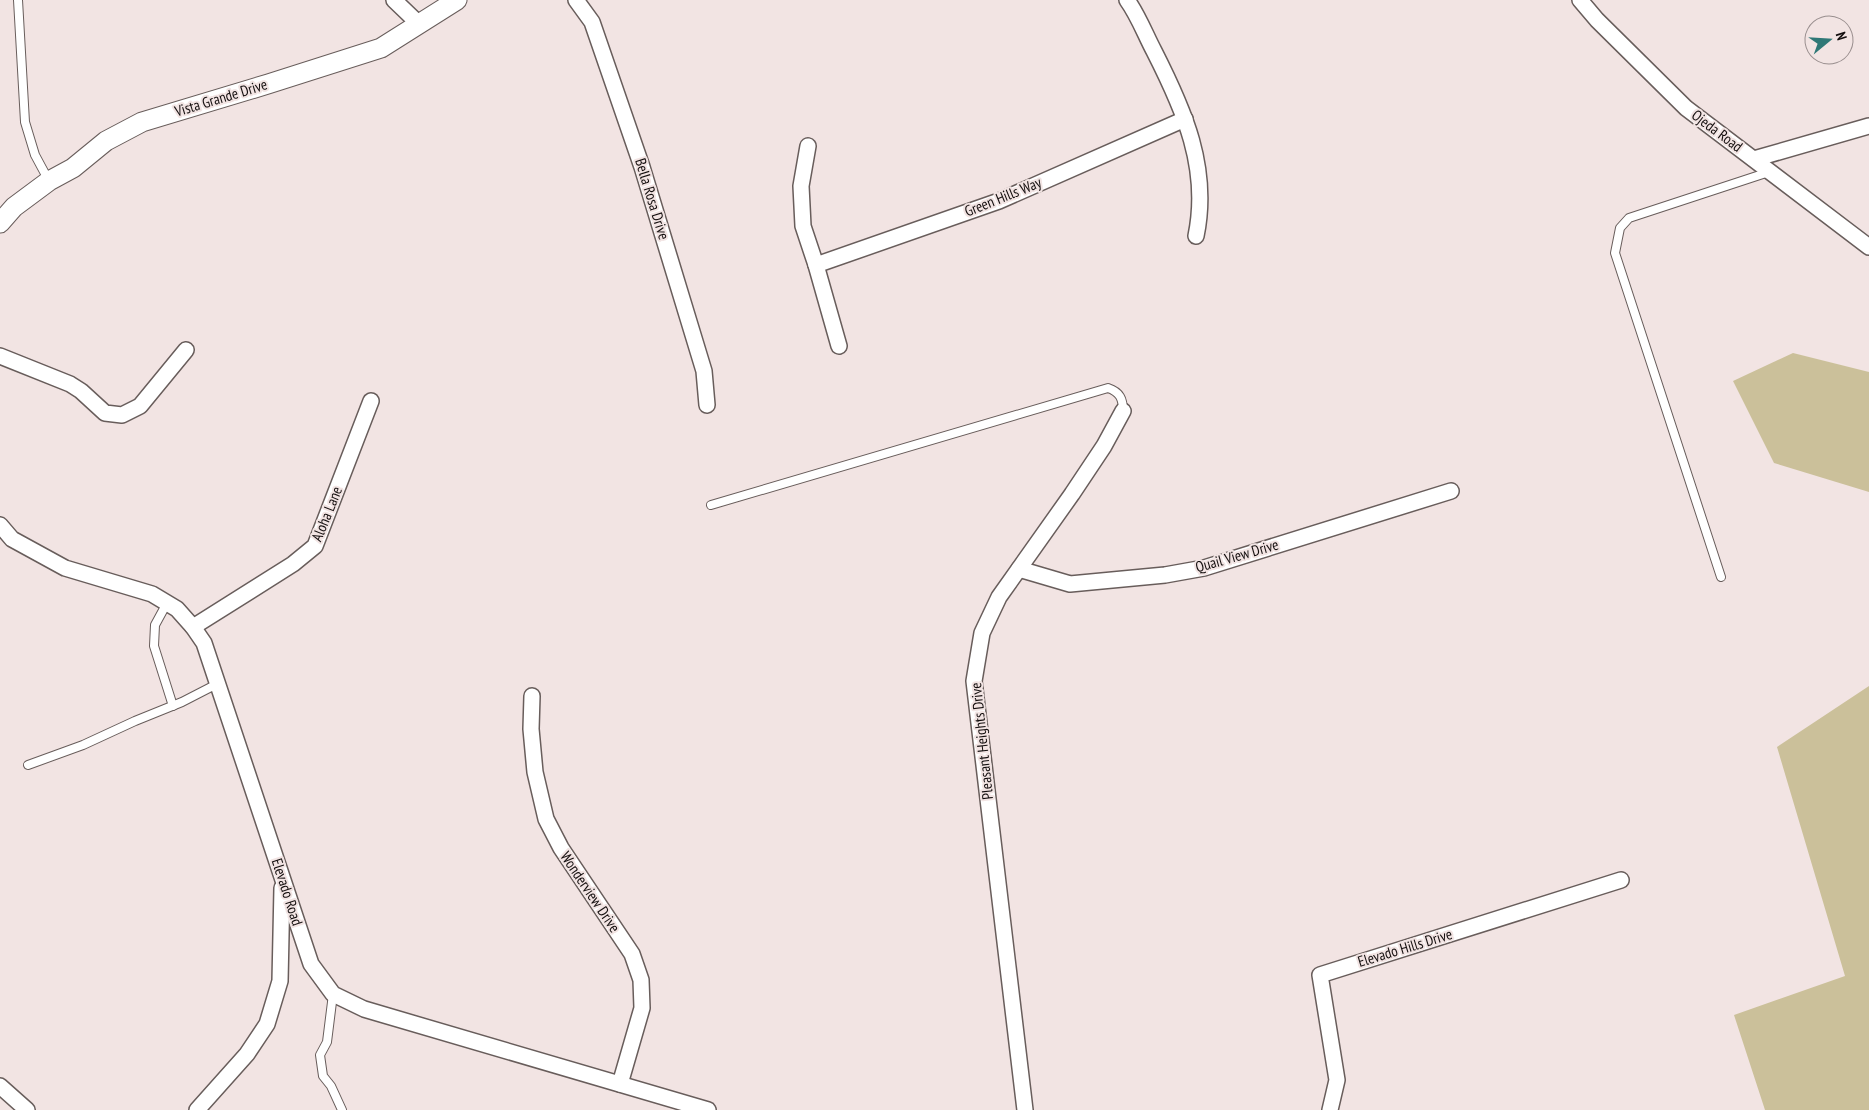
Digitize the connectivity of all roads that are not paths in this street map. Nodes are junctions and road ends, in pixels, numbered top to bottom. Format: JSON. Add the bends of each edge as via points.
{"nodes":[{"id":1,"x":18,"y":0,"type":"edge"},
{"id":2,"x":394,"y":0,"type":"edge"},
{"id":3,"x":457,"y":0,"type":"edge"},
{"id":4,"x":576,"y":0,"type":"edge"},
{"id":5,"x":1127,"y":0,"type":"edge"},
{"id":6,"x":1580,"y":0,"type":"edge"},
{"id":7,"x":419,"y":24,"type":"junction"},
{"id":8,"x":1185,"y":119,"type":"junction"},
{"id":9,"x":1869,"y":126,"type":"edge"},
{"id":10,"x":808,"y":146,"type":"dead end"},
{"id":11,"x":1754,"y":159,"type":"junction"},
{"id":12,"x":1771,"y":172,"type":"junction"},
{"id":13,"x":49,"y":181,"type":"junction"},
{"id":14,"x":0,"y":223,"type":"edge"},
{"id":15,"x":1196,"y":236,"type":"dead end"},
{"id":16,"x":1869,"y":247,"type":"edge"},
{"id":17,"x":816,"y":265,"type":"junction"},
{"id":18,"x":839,"y":346,"type":"dead end"},
{"id":19,"x":186,"y":350,"type":"dead end"},
{"id":20,"x":0,"y":356,"type":"edge"},
{"id":21,"x":371,"y":401,"type":"dead end"},
{"id":22,"x":707,"y":405,"type":"dead end"},
{"id":23,"x":1123,"y":411,"type":"joint"},
{"id":24,"x":1451,"y":491,"type":"dead end"},
{"id":25,"x":711,"y":505,"type":"dead end"},
{"id":26,"x":0,"y":525,"type":"edge"},
{"id":27,"x":1019,"y":569,"type":"junction"},
{"id":28,"x":1720,"y":577,"type":"dead end"},
{"id":29,"x":167,"y":603,"type":"junction"},
{"id":30,"x":193,"y":627,"type":"junction"},
{"id":31,"x":217,"y":684,"type":"junction"},
{"id":32,"x":532,"y":696,"type":"dead end"},
{"id":33,"x":173,"y":706,"type":"junction"},
{"id":34,"x":28,"y":765,"type":"dead end"},
{"id":35,"x":282,"y":874,"type":"junction"},
{"id":36,"x":1621,"y":880,"type":"dead end"},
{"id":37,"x":333,"y":994,"type":"junction"},
{"id":38,"x":620,"y":1084,"type":"junction"},
{"id":39,"x":0,"y":1086,"type":"edge"},
{"id":40,"x":27,"y":1110,"type":"edge"},
{"id":41,"x":197,"y":1110,"type":"edge"},
{"id":42,"x":342,"y":1110,"type":"edge"},
{"id":43,"x":708,"y":1110,"type":"edge"},
{"id":44,"x":1025,"y":1110,"type":"edge"},
{"id":45,"x":1330,"y":1110,"type":"edge"}],
"edges":[{"from":1,"to":13,"type":"lane","via":[[24,122],[35,155]]},
{"from":2,"to":7,"type":"street"},
{"from":3,"to":7,"type":"street","name":"Vista Grande Drive"},
{"from":4,"to":22,"type":"street","name":"Bella Rosa Drive","via":[[592,22],[642,167],[704,371]]},
{"from":5,"to":8,"type":"street","via":[[1176,94]]},
{"from":6,"to":11,"type":"street","name":"Ojeda Road","via":[[1686,108]]},
{"from":7,"to":13,"type":"street","name":"Vista Grande Drive","via":[[381,48],[142,122],[106,141],[72,168]]},
{"from":8,"to":15,"type":"street","via":[[1197,154],[1201,210]]},
{"from":8,"to":17,"type":"street","name":"Green Hills Way","via":[[999,201]]},
{"from":9,"to":11,"type":"street"},
{"from":10,"to":17,"type":"street","via":[[801,186],[803,226]]},
{"from":11,"to":12,"type":"street","name":"Ojeda Road"},
{"from":12,"to":16,"type":"street","name":"Ojeda Road"},
{"from":12,"to":28,"type":"lane","via":[[1629,218],[1620,228],[1615,253]]},
{"from":13,"to":14,"type":"street","name":"Vista Grande Drive","via":[[14,207]]},
{"from":17,"to":18,"type":"street"},
{"from":19,"to":20,"type":"street","via":[[140,406],[122,415],[105,413],[70,384]]},
{"from":21,"to":30,"type":"street","name":"Aloha Lane","via":[[315,546],[293,564]]},
{"from":23,"to":25,"type":"lane","via":[[1123,401],[1108,388]]},
{"from":23,"to":27,"type":"street","name":"Pleasant Heights Drive","via":[[1083,478]]},
{"from":24,"to":27,"type":"street","name":"Quail View Drive","via":[[1204,568],[1070,584]]},
{"from":26,"to":29,"type":"street","name":"Elevado Road","via":[[12,539],[65,568],[152,594]]},
{"from":27,"to":44,"type":"street","name":"Pleasant Heights Drive","via":[[999,597],[982,633],[974,681]]},
{"from":29,"to":30,"type":"street","name":"Elevado Road"},
{"from":29,"to":33,"type":"lane","via":[[155,625],[154,646]]},
{"from":30,"to":31,"type":"street","name":"Elevado Road","via":[[204,643]]},
{"from":31,"to":33,"type":"lane"},
{"from":31,"to":35,"type":"street","name":"Elevado Road"},
{"from":32,"to":38,"type":"street","name":"Wonderview Drive","via":[[531,729],[546,819],[561,848],[632,954],[642,980],[642,1008]]},
{"from":33,"to":34,"type":"lane"},
{"from":35,"to":37,"type":"street","name":"Elevado Road","via":[[311,964]]},
{"from":35,"to":41,"type":"street","via":[[280,981],[268,1024],[247,1054]]},
{"from":36,"to":45,"type":"street","name":"Elevado Hills Drive","via":[[1320,975],[1337,1080]]},
{"from":37,"to":38,"type":"street","name":"Elevado Road","via":[[364,1009]]},
{"from":37,"to":42,"type":"lane","via":[[327,1042],[320,1055],[323,1076],[332,1086]]},
{"from":38,"to":43,"type":"street","name":"Elevado Road"},
{"from":39,"to":40,"type":"street"}]}
